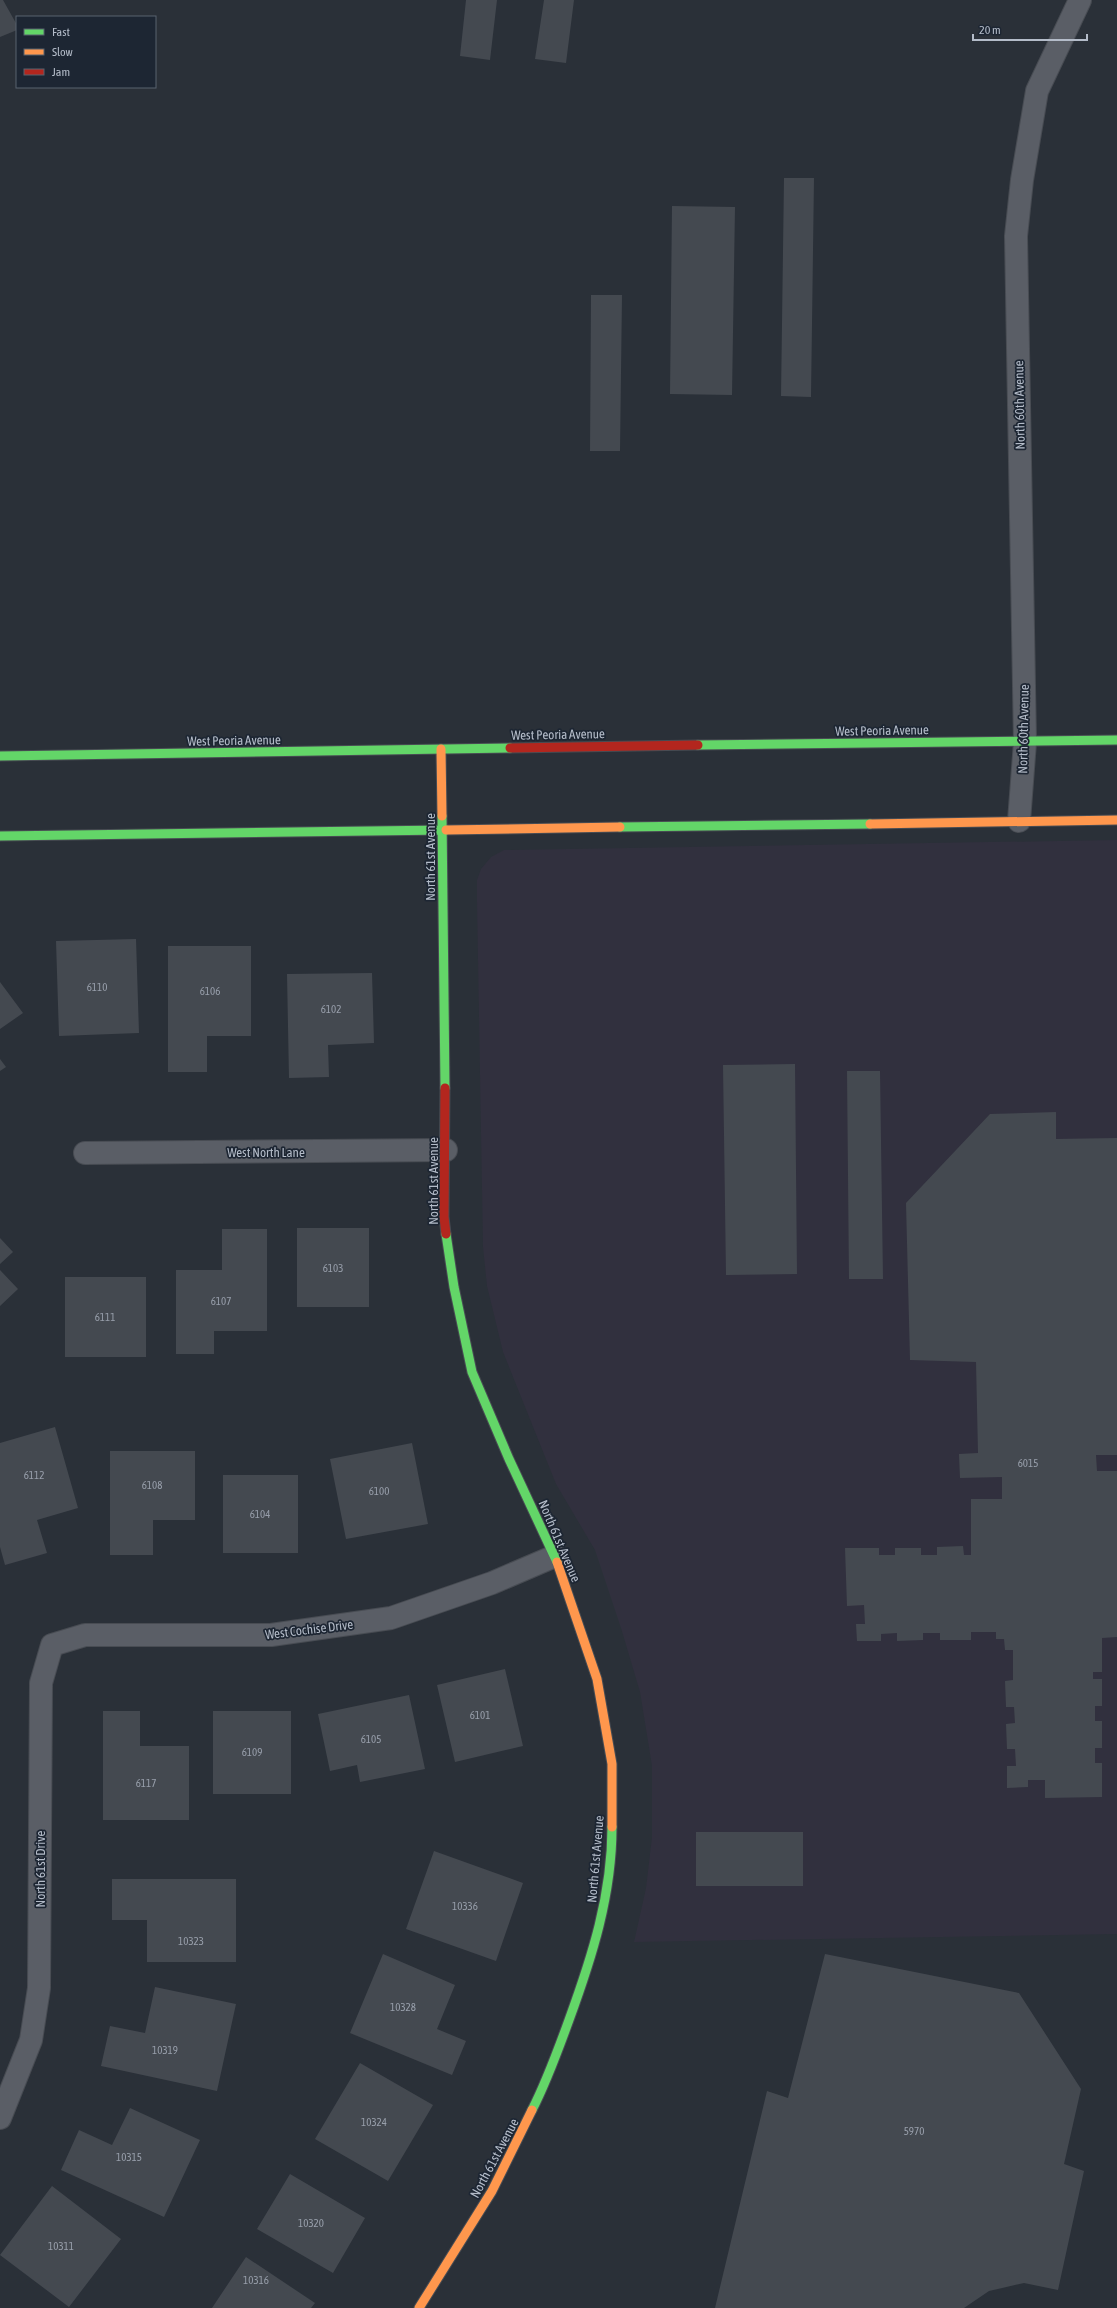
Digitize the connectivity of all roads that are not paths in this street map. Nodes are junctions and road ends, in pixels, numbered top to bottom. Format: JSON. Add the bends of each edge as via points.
{"nodes":[{"id":1,"x":1080,"y":0,"type":"edge"},
{"id":2,"x":1117,"y":740,"type":"edge"},
{"id":3,"x":1025,"y":742,"type":"junction"},
{"id":4,"x":441,"y":749,"type":"junction"},
{"id":5,"x":0,"y":756,"type":"edge"},
{"id":6,"x":1117,"y":820,"type":"edge"},
{"id":7,"x":1019,"y":821,"type":"junction"},
{"id":8,"x":444,"y":828,"type":"junction"},
{"id":9,"x":0,"y":836,"type":"edge"},
{"id":10,"x":446,"y":1150,"type":"junction"},
{"id":11,"x":85,"y":1153,"type":"dead end"},
{"id":12,"x":555,"y":1556,"type":"junction"},
{"id":13,"x":52,"y":1645,"type":"joint"},
{"id":14,"x":0,"y":2118,"type":"edge"},
{"id":15,"x":419,"y":2308,"type":"edge"}],
"edges":[{"from":1,"to":3,"type":"street","name":"North 60th Avenue","via":[[1037,91],[1022,180],[1016,236]]},
{"from":2,"to":3,"type":"main road","name":"West Peoria Avenue"},
{"from":3,"to":4,"type":"main road","name":"West Peoria Avenue"},
{"from":3,"to":7,"type":"street","name":"North 60th Avenue"},
{"from":4,"to":5,"type":"main road","name":"West Peoria Avenue"},
{"from":4,"to":8,"type":"main road","name":"North 61st Avenue"},
{"from":6,"to":7,"type":"main road"},
{"from":7,"to":8,"type":"main road"},
{"from":8,"to":9,"type":"main road"},
{"from":8,"to":10,"type":"main road","name":"North 61st Avenue","via":[[442,874]]},
{"from":10,"to":11,"type":"street","name":"West North Lane"},
{"from":10,"to":12,"type":"main road","name":"North 61st Avenue","via":[[444,1217],[454,1287],[472,1372],[509,1459]]},
{"from":12,"to":13,"type":"street","name":"West Cochise Drive","via":[[492,1583],[390,1618],[271,1635],[85,1635]]},
{"from":12,"to":15,"type":"main road","name":"North 61st Avenue","via":[[597,1679],[612,1764],[612,1836],[607,1897],[589,1966],[545,2084],[492,2191]]},
{"from":13,"to":14,"type":"street","name":"North 61st Drive","via":[[41,1683],[39,1988],[31,2040]]}]}
